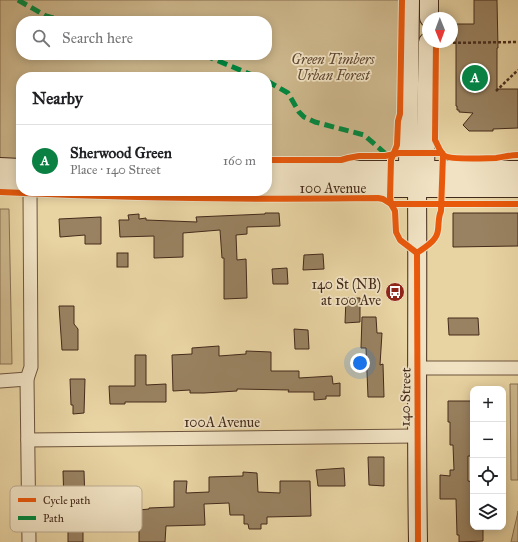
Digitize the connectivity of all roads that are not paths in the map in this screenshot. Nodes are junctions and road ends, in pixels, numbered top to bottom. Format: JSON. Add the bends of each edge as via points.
{"nodes":[{"id":1,"x":410,"y":0,"type":"edge"},
{"id":2,"x":429,"y":0,"type":"edge"},
{"id":3,"x":429,"y":12,"type":"edge"},
{"id":4,"x":434,"y":48,"type":"edge"},
{"id":5,"x":0,"y":167,"type":"edge"},
{"id":6,"x":16,"y":168,"type":"edge"},
{"id":7,"x":272,"y":170,"type":"edge"},
{"id":8,"x":408,"y":170,"type":"junction"},
{"id":9,"x":426,"y":170,"type":"junction"},
{"id":10,"x":518,"y":170,"type":"edge"},
{"id":11,"x":0,"y":182,"type":"edge"},
{"id":12,"x":16,"y":183,"type":"edge"},
{"id":13,"x":272,"y":188,"type":"edge"},
{"id":14,"x":417,"y":188,"type":"junction"},
{"id":15,"x":518,"y":188,"type":"edge"},
{"id":16,"x":30,"y":196,"type":"edge"},
{"id":17,"x":418,"y":368,"type":"junction"},
{"id":18,"x":518,"y":368,"type":"edge"},
{"id":19,"x":27,"y":379,"type":"junction"},
{"id":20,"x":0,"y":381,"type":"edge"},
{"id":21,"x":416,"y":436,"type":"junction"},
{"id":22,"x":28,"y":440,"type":"junction"},
{"id":23,"x":29,"y":486,"type":"edge"},
{"id":24,"x":30,"y":532,"type":"edge"},
{"id":25,"x":30,"y":542,"type":"edge"},
{"id":26,"x":418,"y":542,"type":"edge"}],
"edges":[{"from":1,"to":8,"type":"main road","name":"140 Street"},
{"from":2,"to":3,"type":"main road"},
{"from":4,"to":9,"type":"main road","name":"140 Street"},
{"from":5,"to":6,"type":"main road"},
{"from":7,"to":8,"type":"main road","name":"100 Avenue"},
{"from":8,"to":9,"type":"main road","name":"100 Avenue"},
{"from":8,"to":14,"type":"main road","name":"140 Street"},
{"from":9,"to":10,"type":"main road","name":"100 Avenue"},
{"from":9,"to":14,"type":"main road","name":"140 Street"},
{"from":11,"to":12,"type":"main road"},
{"from":13,"to":14,"type":"main road","name":"100 Avenue"},
{"from":14,"to":15,"type":"main road","name":"100 Avenue"},
{"from":14,"to":17,"type":"main road","name":"140 Street"},
{"from":16,"to":19,"type":"street","via":[[31,367]]},
{"from":17,"to":18,"type":"street"},
{"from":17,"to":21,"type":"main road","name":"140 Street"},
{"from":19,"to":20,"type":"street"},
{"from":19,"to":22,"type":"street"},
{"from":21,"to":22,"type":"street","name":"100A Avenue"},
{"from":21,"to":26,"type":"main road","name":"140 Street"},
{"from":22,"to":23,"type":"street"},
{"from":24,"to":25,"type":"street"}]}
